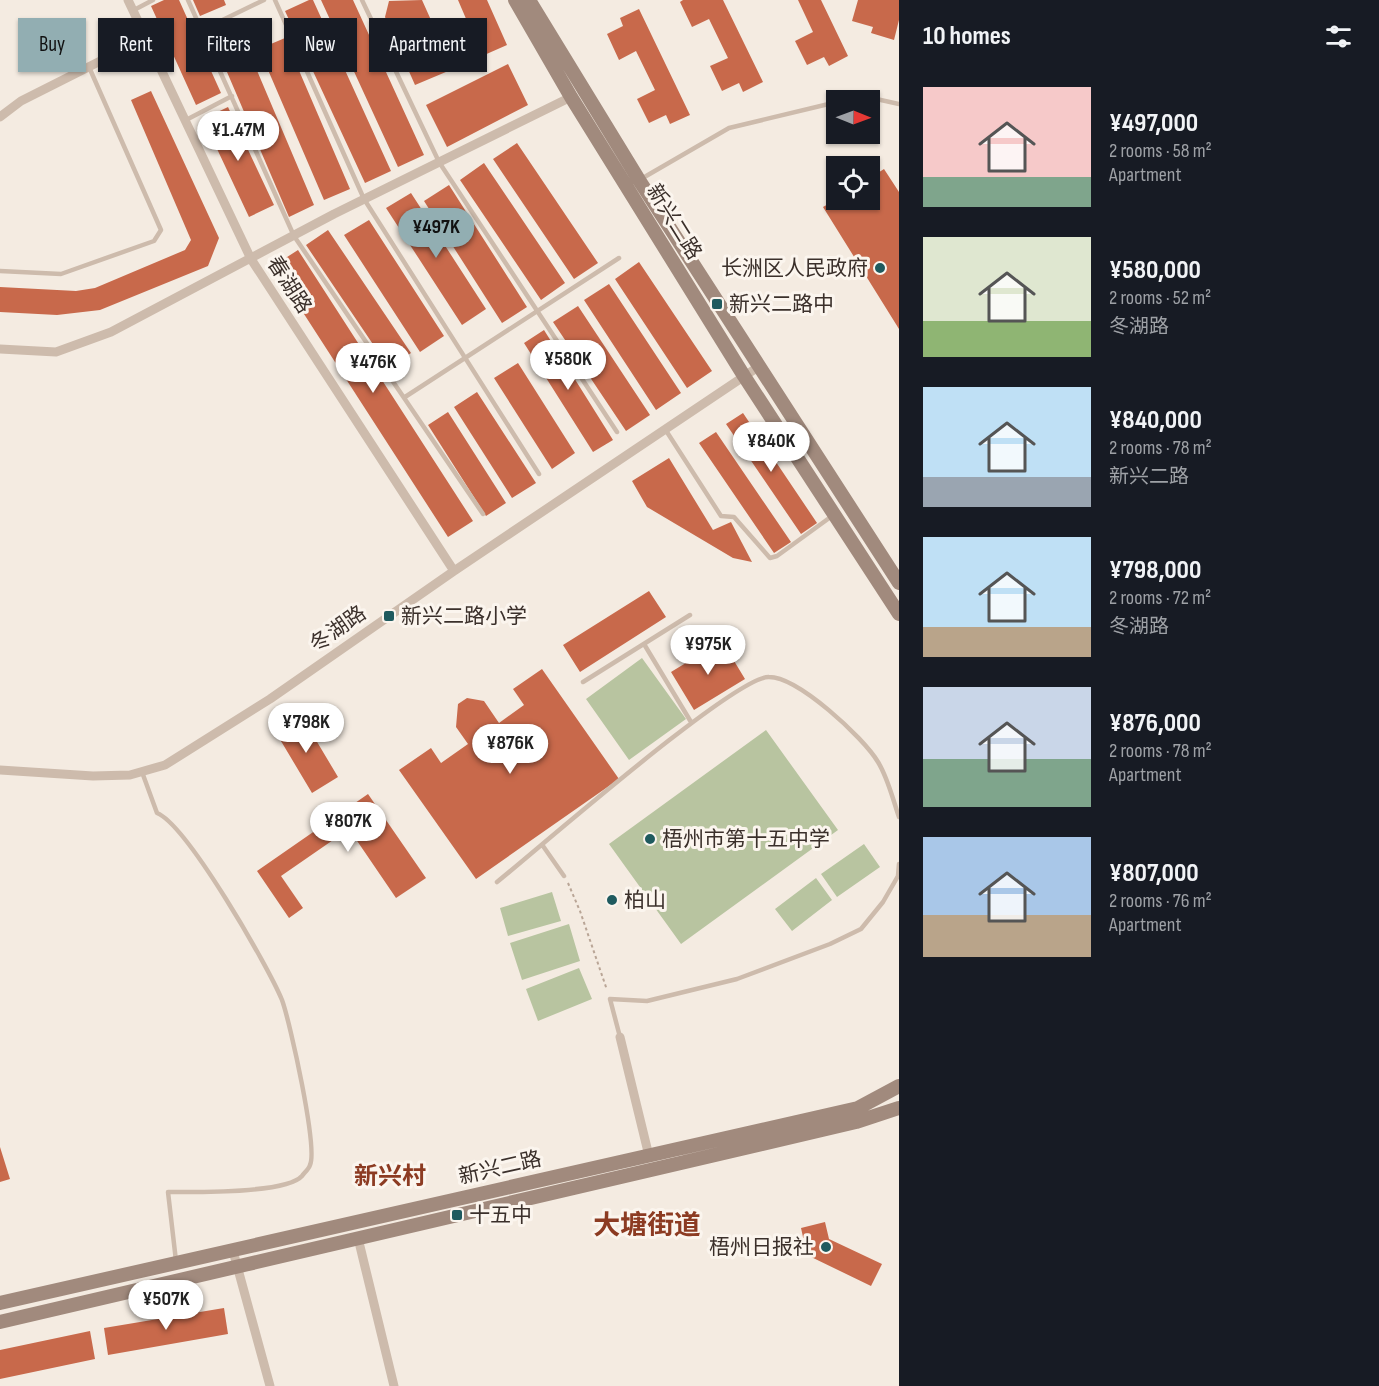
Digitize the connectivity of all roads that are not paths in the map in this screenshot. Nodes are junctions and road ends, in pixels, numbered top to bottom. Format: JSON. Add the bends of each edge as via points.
{"nodes":[{"id":1,"x":128,"y":0,"type":"edge"},
{"id":2,"x":153,"y":0,"type":"edge"},
{"id":3,"x":188,"y":0,"type":"edge"},
{"id":4,"x":264,"y":0,"type":"edge"},
{"id":5,"x":275,"y":0,"type":"edge"},
{"id":6,"x":362,"y":0,"type":"edge"},
{"id":7,"x":515,"y":0,"type":"edge"},
{"id":8,"x":530,"y":0,"type":"edge"},
{"id":9,"x":133,"y":10,"type":"junction"},
{"id":10,"x":137,"y":18,"type":"edge"},
{"id":11,"x":196,"y":18,"type":"edge"},
{"id":12,"x":227,"y":18,"type":"edge"},
{"id":13,"x":98,"y":62,"type":"edge"},
{"id":14,"x":88,"y":67,"type":"junction"},
{"id":15,"x":162,"y":72,"type":"edge"},
{"id":16,"x":221,"y":72,"type":"edge"},
{"id":17,"x":232,"y":96,"type":"junction"},
{"id":18,"x":571,"y":96,"type":"junction"},
{"id":19,"x":880,"y":100,"type":"edge"},
{"id":20,"x":899,"y":104,"type":"edge"},
{"id":21,"x":826,"y":105,"type":"edge"},
{"id":22,"x":0,"y":117,"type":"edge"},
{"id":23,"x":185,"y":120,"type":"junction"},
{"id":24,"x":439,"y":162,"type":"junction"},
{"id":25,"x":639,"y":180,"type":"junction"},
{"id":26,"x":364,"y":199,"type":"junction"},
{"id":27,"x":294,"y":236,"type":"junction"},
{"id":28,"x":619,"y":258,"type":"dead end"},
{"id":29,"x":251,"y":259,"type":"junction"},
{"id":30,"x":0,"y":271,"type":"edge"},
{"id":31,"x":537,"y":311,"type":"junction"},
{"id":32,"x":0,"y":349,"type":"edge"},
{"id":33,"x":465,"y":358,"type":"junction"},
{"id":34,"x":758,"y":367,"type":"junction"},
{"id":35,"x":744,"y":376,"type":"junction"},
{"id":36,"x":405,"y":397,"type":"junction"},
{"id":37,"x":665,"y":429,"type":"junction"},
{"id":38,"x":617,"y":432,"type":"dead end"},
{"id":39,"x":539,"y":474,"type":"dead end"},
{"id":40,"x":483,"y":514,"type":"dead end"},
{"id":41,"x":835,"y":514,"type":"junction"},
{"id":42,"x":454,"y":571,"type":"junction"},
{"id":43,"x":899,"y":583,"type":"edge"},
{"id":44,"x":899,"y":614,"type":"edge"},
{"id":45,"x":690,"y":615,"type":"dead end"},
{"id":46,"x":644,"y":644,"type":"junction"},
{"id":47,"x":583,"y":682,"type":"dead end"},
{"id":48,"x":691,"y":722,"type":"junction"},
{"id":49,"x":0,"y":770,"type":"edge"},
{"id":50,"x":142,"y":772,"type":"junction"},
{"id":51,"x":899,"y":817,"type":"edge"},
{"id":52,"x":543,"y":846,"type":"junction"},
{"id":53,"x":899,"y":864,"type":"edge"},
{"id":54,"x":564,"y":876,"type":"road end"},
{"id":55,"x":497,"y":882,"type":"dead end"},
{"id":56,"x":620,"y":1037,"type":"joint"},
{"id":57,"x":899,"y":1086,"type":"edge"},
{"id":58,"x":899,"y":1108,"type":"edge"},
{"id":59,"x":649,"y":1156,"type":"junction"},
{"id":60,"x":357,"y":1238,"type":"junction"},
{"id":61,"x":233,"y":1251,"type":"junction"},
{"id":62,"x":177,"y":1263,"type":"junction"},
{"id":63,"x":236,"y":1267,"type":"junction"},
{"id":64,"x":0,"y":1303,"type":"edge"},
{"id":65,"x":0,"y":1322,"type":"edge"},
{"id":66,"x":270,"y":1386,"type":"edge"},
{"id":67,"x":394,"y":1386,"type":"edge"}],
"edges":[{"from":1,"to":9,"type":"street","name":"春湖路"},
{"from":2,"to":9,"type":"lane"},
{"from":3,"to":11,"type":"lane"},
{"from":4,"to":12,"type":"lane"},
{"from":5,"to":26,"type":"lane"},
{"from":6,"to":24,"type":"lane"},
{"from":7,"to":18,"type":"main road","name":"新兴二路"},
{"from":8,"to":25,"type":"main road","name":"新兴二路"},
{"from":9,"to":10,"type":"street","name":"春湖路"},
{"from":13,"to":14,"type":"street"},
{"from":14,"to":22,"type":"street","via":[[21,101]]},
{"from":14,"to":30,"type":"lane","via":[[161,230],[154,241],[62,274]]},
{"from":15,"to":23,"type":"street","name":"春湖路"},
{"from":16,"to":17,"type":"lane"},
{"from":17,"to":23,"type":"lane"},
{"from":17,"to":27,"type":"lane"},
{"from":18,"to":24,"type":"street"},
{"from":18,"to":35,"type":"main road","name":"新兴二路"},
{"from":19,"to":20,"type":"lane"},
{"from":21,"to":25,"type":"lane","via":[[729,128]]},
{"from":23,"to":29,"type":"street","name":"春湖路"},
{"from":24,"to":26,"type":"street"},
{"from":24,"to":31,"type":"lane"},
{"from":25,"to":34,"type":"main road","name":"新兴二路"},
{"from":26,"to":27,"type":"street"},
{"from":26,"to":33,"type":"lane"},
{"from":27,"to":29,"type":"street"},
{"from":27,"to":36,"type":"lane"},
{"from":28,"to":31,"type":"lane"},
{"from":29,"to":32,"type":"street","via":[[111,332],[56,352]]},
{"from":29,"to":42,"type":"street","name":"春湖路"},
{"from":31,"to":33,"type":"lane"},
{"from":31,"to":38,"type":"lane"},
{"from":33,"to":36,"type":"lane"},
{"from":33,"to":39,"type":"lane"},
{"from":34,"to":35,"type":"street","name":"冬湖路"},
{"from":34,"to":43,"type":"main road","name":"新兴二路"},
{"from":35,"to":37,"type":"street","name":"冬湖路"},
{"from":35,"to":41,"type":"main road","name":"新兴二路"},
{"from":36,"to":40,"type":"lane"},
{"from":37,"to":41,"type":"lane","via":[[721,516],[734,517],[770,558]]},
{"from":37,"to":42,"type":"street","name":"冬湖路"},
{"from":41,"to":44,"type":"main road","name":"新兴二路"},
{"from":42,"to":50,"type":"street","name":"冬湖路","via":[[270,699],[165,765]]},
{"from":45,"to":46,"type":"lane"},
{"from":46,"to":47,"type":"lane"},
{"from":46,"to":48,"type":"lane"},
{"from":48,"to":51,"type":"lane","via":[[752,681],[767,676],[780,678],[841,719],[879,762]]},
{"from":48,"to":52,"type":"lane"},
{"from":49,"to":50,"type":"street","name":"冬湖路","via":[[93,776]]},
{"from":50,"to":62,"type":"lane","via":[[157,813],[165,816],[187,842],[270,974],[283,1003],[311,1140],[311,1165],[300,1179],[254,1191],[168,1192]]},
{"from":52,"to":54,"type":"lane"},
{"from":52,"to":55,"type":"lane"},
{"from":53,"to":56,"type":"lane","via":[[898,876],[883,902],[861,929],[830,944],[737,979],[647,1002],[610,999]]},
{"from":56,"to":59,"type":"street"},
{"from":57,"to":59,"type":"main road","name":"新兴二路","via":[[858,1108]]},
{"from":58,"to":60,"type":"main road","name":"新兴二路","via":[[856,1122]]},
{"from":59,"to":61,"type":"main road","name":"新兴二路"},
{"from":60,"to":63,"type":"main road","name":"新兴二路"},
{"from":60,"to":67,"type":"street"},
{"from":61,"to":62,"type":"main road","name":"新兴二路"},
{"from":61,"to":63,"type":"street"},
{"from":62,"to":64,"type":"main road","name":"新兴二路"},
{"from":63,"to":65,"type":"main road","name":"新兴二路"},
{"from":63,"to":66,"type":"street"}]}
